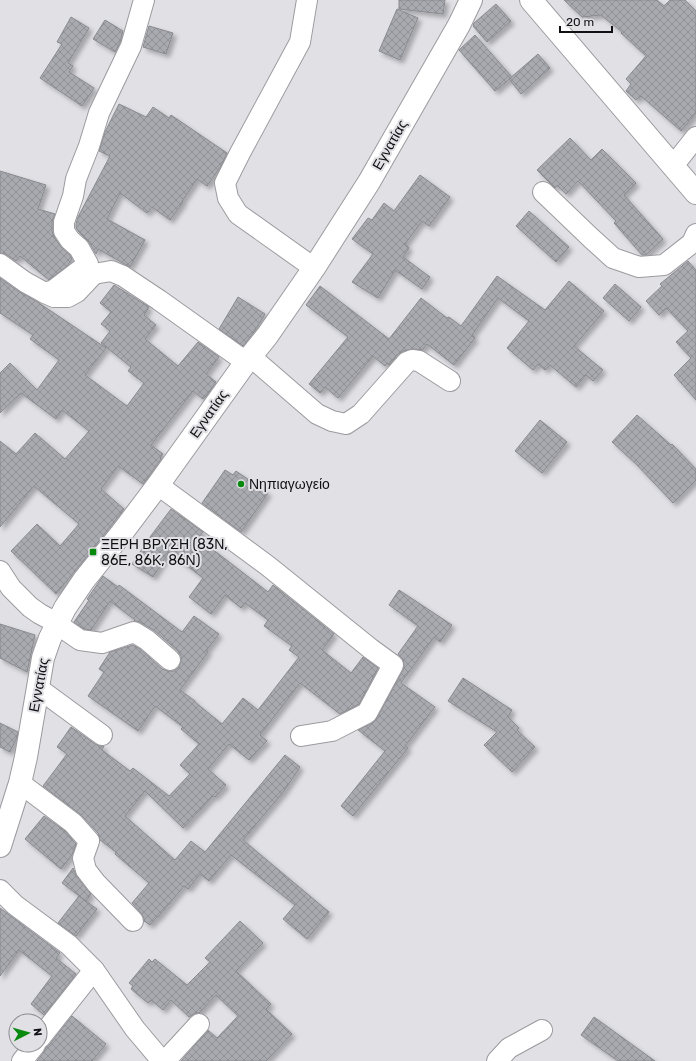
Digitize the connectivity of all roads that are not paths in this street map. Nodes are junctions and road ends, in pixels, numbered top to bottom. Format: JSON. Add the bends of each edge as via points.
{"nodes":[{"id":1,"x":144,"y":0,"type":"edge"},
{"id":2,"x":307,"y":0,"type":"edge"},
{"id":3,"x":471,"y":0,"type":"edge"},
{"id":4,"x":530,"y":0,"type":"edge"},
{"id":5,"x":696,"y":136,"type":"edge"},
{"id":6,"x":673,"y":166,"type":"junction"},
{"id":7,"x":543,"y":192,"type":"dead end"},
{"id":8,"x":696,"y":193,"type":"edge"},
{"id":9,"x":696,"y":234,"type":"edge"},
{"id":10,"x":0,"y":264,"type":"edge"},
{"id":11,"x":314,"y":268,"type":"junction"},
{"id":12,"x":91,"y":269,"type":"junction"},
{"id":13,"x":248,"y":359,"type":"junction"},
{"id":14,"x":450,"y":381,"type":"dead end"},
{"id":15,"x":158,"y":485,"type":"junction"},
{"id":16,"x":0,"y":571,"type":"edge"},
{"id":17,"x":57,"y":622,"type":"junction"},
{"id":18,"x":170,"y":660,"type":"dead end"},
{"id":19,"x":38,"y":688,"type":"junction"},
{"id":20,"x":102,"y":735,"type":"dead end"},
{"id":21,"x":301,"y":736,"type":"dead end"},
{"id":22,"x":20,"y":783,"type":"junction"},
{"id":23,"x":0,"y":846,"type":"edge"},
{"id":24,"x":0,"y":890,"type":"edge"},
{"id":25,"x":134,"y":921,"type":"dead end"},
{"id":26,"x":94,"y":970,"type":"junction"},
{"id":27,"x":199,"y":1024,"type":"dead end"},
{"id":28,"x":48,"y":1028,"type":"edge"},
{"id":29,"x":542,"y":1030,"type":"dead end"},
{"id":30,"x":28,"y":1053,"type":"edge"},
{"id":31,"x":22,"y":1061,"type":"edge"},
{"id":32,"x":164,"y":1061,"type":"edge"},
{"id":33,"x":497,"y":1061,"type":"edge"}],
"edges":[{"from":1,"to":12,"type":"street","via":[[131,46],[99,113],[64,222],[64,231],[79,248]]},
{"from":2,"to":11,"type":"street","via":[[300,42],[225,183],[228,198],[238,214]]},
{"from":3,"to":11,"type":"street","name":"Εγνατίας","via":[[369,182]]},
{"from":4,"to":6,"type":"street"},
{"from":5,"to":6,"type":"street"},
{"from":6,"to":8,"type":"street"},
{"from":7,"to":9,"type":"street","via":[[613,258],[639,267],[664,265],[692,243]]},
{"from":10,"to":12,"type":"street","via":[[25,282],[54,297],[68,297],[77,292]]},
{"from":11,"to":13,"type":"street","name":"Εγνατίας"},
{"from":12,"to":13,"type":"street","via":[[111,271],[123,276]]},
{"from":13,"to":14,"type":"street","via":[[317,414],[346,424],[361,414],[407,362],[419,361]]},
{"from":13,"to":15,"type":"street","name":"Εγνατίας"},
{"from":15,"to":17,"type":"street","name":"Εγνατίας","via":[[84,580]]},
{"from":15,"to":21,"type":"street","via":[[268,566],[393,665],[367,713],[332,730]]},
{"from":16,"to":17,"type":"street","via":[[30,607]]},
{"from":17,"to":18,"type":"street","via":[[80,640],[102,643],[134,632]]},
{"from":17,"to":19,"type":"street","name":"Εγνατίας","via":[[44,658]]},
{"from":19,"to":20,"type":"street"},
{"from":19,"to":22,"type":"street","name":"Εγνατίας"},
{"from":22,"to":23,"type":"street","name":"Εγνατίας"},
{"from":22,"to":25,"type":"street","via":[[73,824],[89,841],[83,858],[86,870]]},
{"from":24,"to":26,"type":"street","via":[[69,946]]},
{"from":26,"to":28,"type":"street"},
{"from":26,"to":32,"type":"street","via":[[135,1029]]},
{"from":27,"to":32,"type":"street"},
{"from":29,"to":33,"type":"street","via":[[509,1048]]},
{"from":30,"to":31,"type":"street"}]}
